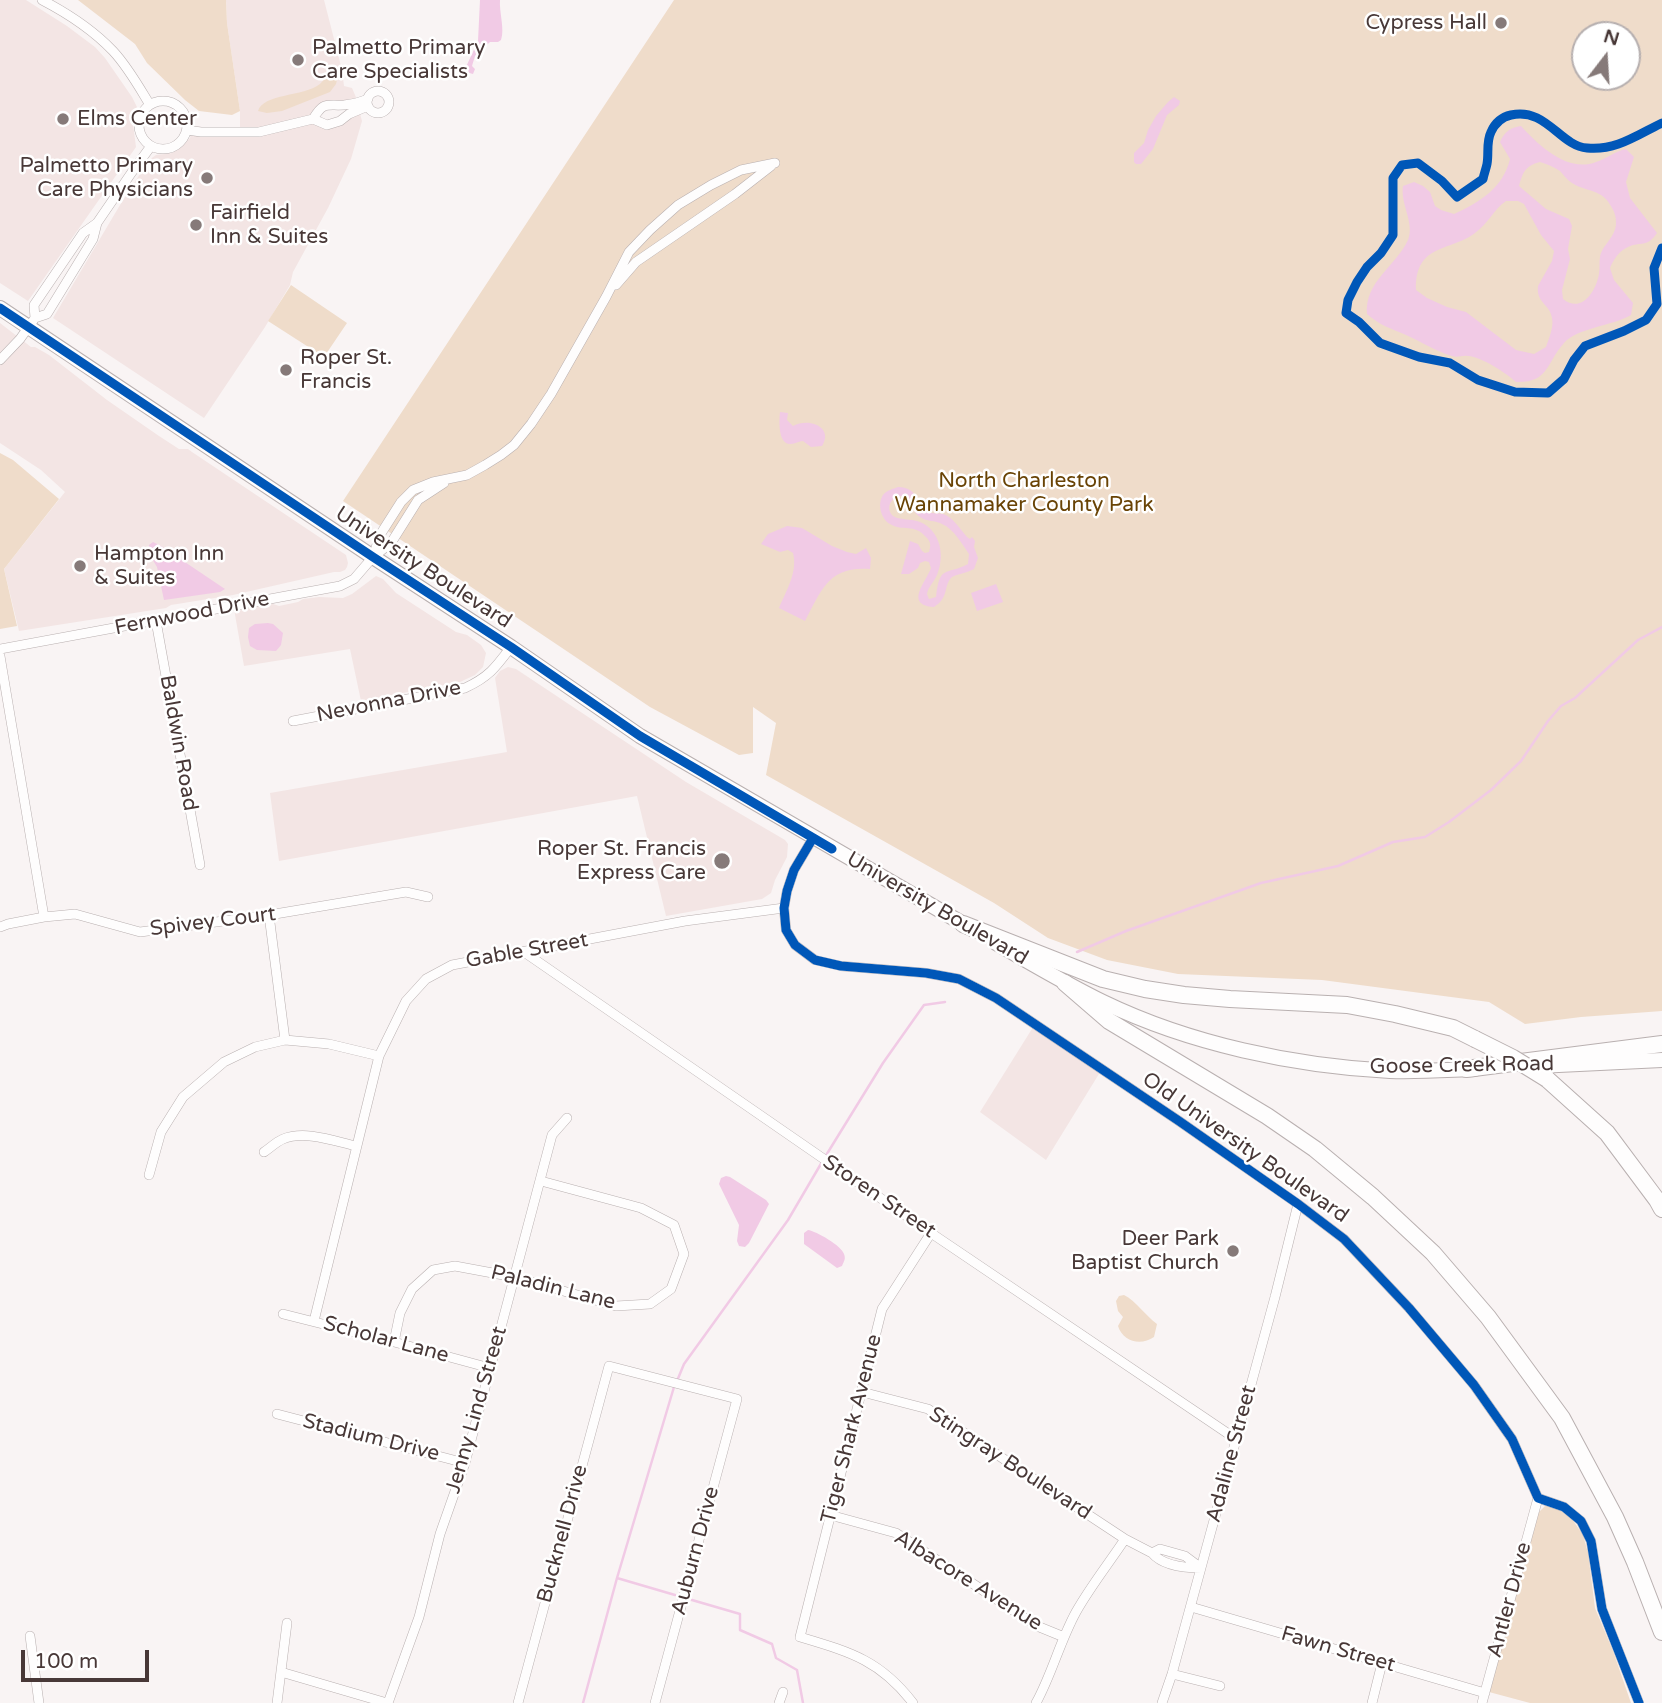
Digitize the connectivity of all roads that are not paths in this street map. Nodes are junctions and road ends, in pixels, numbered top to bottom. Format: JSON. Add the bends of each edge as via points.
{"nodes":[{"id":1,"x":44,"y":1,"type":"edge"},
{"id":2,"x":150,"y":105,"type":"junction"},
{"id":3,"x":313,"y":119,"type":"junction"},
{"id":4,"x":187,"y":130,"type":"junction"},
{"id":5,"x":151,"y":146,"type":"junction"},
{"id":6,"x":97,"y":223,"type":"junction"},
{"id":7,"x":606,"y":297,"type":"junction"},
{"id":8,"x":0,"y":308,"type":"edge"},
{"id":9,"x":32,"y":323,"type":"junction"},
{"id":10,"x":0,"y":360,"type":"edge"},
{"id":11,"x":449,"y":480,"type":"junction"},
{"id":12,"x":373,"y":557,"type":"junction"},
{"id":13,"x":156,"y":621,"type":"junction"},
{"id":14,"x":511,"y":647,"type":"junction"},
{"id":15,"x":0,"y":649,"type":"edge"},
{"id":16,"x":0,"y":656,"type":"edge"},
{"id":17,"x":293,"y":720,"type":"dead end"},
{"id":18,"x":813,"y":838,"type":"junction"},
{"id":19,"x":200,"y":865,"type":"dead end"},
{"id":20,"x":428,"y":897,"type":"dead end"},
{"id":21,"x":784,"y":908,"type":"junction"},
{"id":22,"x":269,"y":915,"type":"junction"},
{"id":23,"x":44,"y":918,"type":"junction"},
{"id":24,"x":963,"y":924,"type":"junction"},
{"id":25,"x":0,"y":927,"type":"edge"},
{"id":26,"x":524,"y":952,"type":"junction"},
{"id":27,"x":1065,"y":983,"type":"junction"},
{"id":28,"x":285,"y":1040,"type":"junction"},
{"id":29,"x":1662,"y":1044,"type":"edge"},
{"id":30,"x":379,"y":1055,"type":"junction"},
{"id":31,"x":1662,"y":1060,"type":"edge"},
{"id":32,"x":1466,"y":1069,"type":"junction"},
{"id":33,"x":567,"y":1118,"type":"dead end"},
{"id":34,"x":356,"y":1146,"type":"junction"},
{"id":35,"x":264,"y":1152,"type":"dead end"},
{"id":36,"x":149,"y":1175,"type":"dead end"},
{"id":37,"x":541,"y":1181,"type":"junction"},
{"id":38,"x":1298,"y":1204,"type":"junction"},
{"id":39,"x":1662,"y":1209,"type":"edge"},
{"id":40,"x":931,"y":1233,"type":"junction"},
{"id":41,"x":514,"y":1278,"type":"junction"},
{"id":42,"x":283,"y":1314,"type":"dead end"},
{"id":43,"x":314,"y":1321,"type":"junction"},
{"id":44,"x":394,"y":1342,"type":"junction"},
{"id":45,"x":490,"y":1368,"type":"junction"},
{"id":46,"x":862,"y":1392,"type":"junction"},
{"id":47,"x":737,"y":1399,"type":"joint"},
{"id":48,"x":277,"y":1414,"type":"dead end"},
{"id":49,"x":1236,"y":1439,"type":"junction"},
{"id":50,"x":465,"y":1463,"type":"junction"},
{"id":51,"x":1538,"y":1498,"type":"junction"},
{"id":52,"x":831,"y":1515,"type":"junction"},
{"id":53,"x":1125,"y":1539,"type":"junction"},
{"id":54,"x":1201,"y":1567,"type":"junction"},
{"id":55,"x":1191,"y":1607,"type":"junction"},
{"id":56,"x":288,"y":1623,"type":"dead end"},
{"id":57,"x":1662,"y":1632,"type":"edge"},
{"id":58,"x":30,"y":1636,"type":"dead end"},
{"id":59,"x":1064,"y":1637,"type":"junction"},
{"id":60,"x":1382,"y":1663,"type":"junction"},
{"id":61,"x":281,"y":1672,"type":"junction"},
{"id":62,"x":1172,"y":1674,"type":"junction"},
{"id":63,"x":1220,"y":1686,"type":"dead end"},
{"id":64,"x":783,"y":1692,"type":"dead end"},
{"id":65,"x":1485,"y":1693,"type":"junction"},
{"id":66,"x":39,"y":1703,"type":"edge"},
{"id":67,"x":277,"y":1703,"type":"edge"},
{"id":68,"x":388,"y":1703,"type":"edge"},
{"id":69,"x":518,"y":1703,"type":"edge"},
{"id":70,"x":655,"y":1703,"type":"edge"},
{"id":71,"x":779,"y":1703,"type":"edge"},
{"id":72,"x":913,"y":1703,"type":"edge"},
{"id":73,"x":1036,"y":1703,"type":"edge"},
{"id":74,"x":1162,"y":1703,"type":"edge"},
{"id":75,"x":1372,"y":1703,"type":"edge"},
{"id":76,"x":1482,"y":1703,"type":"edge"},
{"id":77,"x":1639,"y":1703,"type":"edge"}],
"edges":[{"from":1,"to":2,"type":"street","via":[[114,52]]},
{"from":2,"to":4,"type":"street","via":[[161,101],[175,105],[185,115]]},
{"from":2,"to":5,"type":"street","via":[[139,127]]},
{"from":3,"to":3,"type":"street","via":[[327,125],[340,121],[368,102],[330,104]]},
{"from":3,"to":4,"type":"street","via":[[259,132]]},
{"from":4,"to":5,"type":"street","via":[[173,147]]},
{"from":5,"to":6,"type":"street"},
{"from":6,"to":9,"type":"street","via":[[93,239],[47,314]]},
{"from":6,"to":9,"type":"street","via":[[83,233],[34,305]]},
{"from":7,"to":7,"type":"street","via":[[636,262],[775,163],[741,170],[678,205],[629,252]]},
{"from":7,"to":11,"type":"street","name":"Fernwood Drive","via":[[551,394],[514,444],[485,466]]},
{"from":8,"to":9,"type":"main road","name":"University Boulevard"},
{"from":9,"to":10,"type":"street"},
{"from":9,"to":12,"type":"main road","name":"University Boulevard"},
{"from":11,"to":12,"type":"street","name":"Fernwood Drive","via":[[418,500],[391,543]]},
{"from":11,"to":12,"type":"street","name":"Fernwood Drive","via":[[413,490],[401,502],[380,535]]},
{"from":12,"to":13,"type":"street","name":"Fernwood Drive","via":[[354,579],[340,586]]},
{"from":12,"to":14,"type":"main road","name":"University Boulevard"},
{"from":13,"to":15,"type":"street","name":"Fernwood Drive"},
{"from":13,"to":19,"type":"street","name":"Baldwin Road"},
{"from":14,"to":17,"type":"street","name":"Nevonna Drive","via":[[493,671],[465,688]]},
{"from":14,"to":18,"type":"main road","name":"University Boulevard","via":[[640,736]]},
{"from":16,"to":23,"type":"street"},
{"from":18,"to":21,"type":"street","name":"Old University Boulevard","via":[[794,870]]},
{"from":18,"to":24,"type":"main road","name":"University Boulevard"},
{"from":20,"to":22,"type":"street","name":"Spivey Court","via":[[406,892]]},
{"from":21,"to":26,"type":"street","name":"Gable Street","via":[[685,921]]},
{"from":21,"to":38,"type":"street","name":"Old University Boulevard","via":[[786,930],[794,945],[815,960],[841,967],[958,979],[996,998]]},
{"from":22,"to":23,"type":"street","name":"Spivey Court","via":[[140,932],[75,914]]},
{"from":22,"to":28,"type":"street"},
{"from":23,"to":25,"type":"street","name":"Spivey Court"},
{"from":24,"to":27,"type":"main road","name":"University Boulevard"},
{"from":24,"to":39,"type":"highway","bridge":true,"via":[[1103,979],[1145,989],[1347,1005],[1453,1028],[1547,1079],[1606,1133]]},
{"from":26,"to":30,"type":"street","name":"Gable Street","via":[[452,965],[426,979],[405,1000]]},
{"from":26,"to":40,"type":"street","name":"Storen Street"},
{"from":27,"to":32,"type":"main road","name":"Goose Creek Road","via":[[1156,1024],[1252,1052],[1391,1071]]},
{"from":27,"to":57,"type":"highway","via":[[1109,1021],[1315,1149],[1433,1253],[1488,1317],[1562,1418],[1615,1517]]},
{"from":28,"to":30,"type":"street"},
{"from":28,"to":36,"type":"street","via":[[255,1047],[224,1062],[183,1097],[161,1132]]},
{"from":29,"to":32,"type":"highway"},
{"from":30,"to":34,"type":"street","name":"Gable Street"},
{"from":31,"to":32,"type":"main road","name":"Goose Creek Road"},
{"from":33,"to":37,"type":"street","name":"Jenny Lind Street","via":[[552,1135]]},
{"from":34,"to":35,"type":"street","via":[[299,1136],[282,1139]]},
{"from":34,"to":43,"type":"street","name":"Gable Street"},
{"from":37,"to":41,"type":"street","name":"Jenny Lind Street"},
{"from":37,"to":41,"type":"street","name":"Paladin Lane","via":[[652,1213],[674,1225],[684,1254],[671,1289],[650,1304],[616,1307]]},
{"from":38,"to":49,"type":"street","name":"Adaline Street"},
{"from":38,"to":51,"type":"street","name":"Old University Boulevard","via":[[1344,1239],[1474,1385],[1512,1439]]},
{"from":40,"to":46,"type":"street","name":"Tiger Shark Avenue","via":[[881,1309]]},
{"from":40,"to":49,"type":"street","name":"Storen Street"},
{"from":41,"to":44,"type":"street","name":"Paladin Lane","via":[[455,1266],[433,1270],[412,1289],[400,1313]]},
{"from":41,"to":45,"type":"street","name":"Jenny Lind Street"},
{"from":42,"to":43,"type":"street","name":"Scholar Lane"},
{"from":43,"to":44,"type":"street","name":"Scholar Lane"},
{"from":44,"to":45,"type":"street","name":"Scholar Lane"},
{"from":45,"to":50,"type":"street","name":"Jenny Lind Street"},
{"from":46,"to":52,"type":"street","name":"Tiger Shark Avenue"},
{"from":46,"to":53,"type":"street","name":"Stingray Boulevard","via":[[928,1409]]},
{"from":47,"to":69,"type":"street","name":"Bucknell Drive","via":[[609,1366]]},
{"from":47,"to":70,"type":"street","name":"Auburn Drive"},
{"from":48,"to":50,"type":"street","name":"Stadium Drive"},
{"from":49,"to":54,"type":"street","name":"Adaline Street"},
{"from":50,"to":68,"type":"street","name":"Jenny Lind Street"},
{"from":51,"to":65,"type":"street","name":"Antler Drive"},
{"from":51,"to":77,"type":"street","via":[[1564,1507],[1581,1521],[1591,1541],[1602,1609]]},
{"from":52,"to":59,"type":"street","name":"Albacore Avenue","via":[[896,1533],[1037,1626]]},
{"from":52,"to":72,"type":"street","name":"Tiger Shark Avenue","via":[[800,1637],[875,1665]]},
{"from":53,"to":54,"type":"street","name":"Stingray Boulevard","via":[[1157,1559],[1186,1568]]},
{"from":53,"to":59,"type":"street"},
{"from":54,"to":55,"type":"street","name":"Adaline Street"},
{"from":55,"to":60,"type":"street","name":"Fawn Street"},
{"from":55,"to":62,"type":"street","name":"Adaline Street"},
{"from":56,"to":61,"type":"street"},
{"from":58,"to":66,"type":"street"},
{"from":59,"to":73,"type":"street"},
{"from":60,"to":65,"type":"street","name":"Fawn Street"},
{"from":60,"to":75,"type":"street"},
{"from":61,"to":67,"type":"street"},
{"from":61,"to":68,"type":"street"},
{"from":62,"to":63,"type":"street"},
{"from":62,"to":74,"type":"street","name":"Adaline Street"},
{"from":64,"to":71,"type":"street"},
{"from":65,"to":76,"type":"street","name":"Antler Drive"}]}
